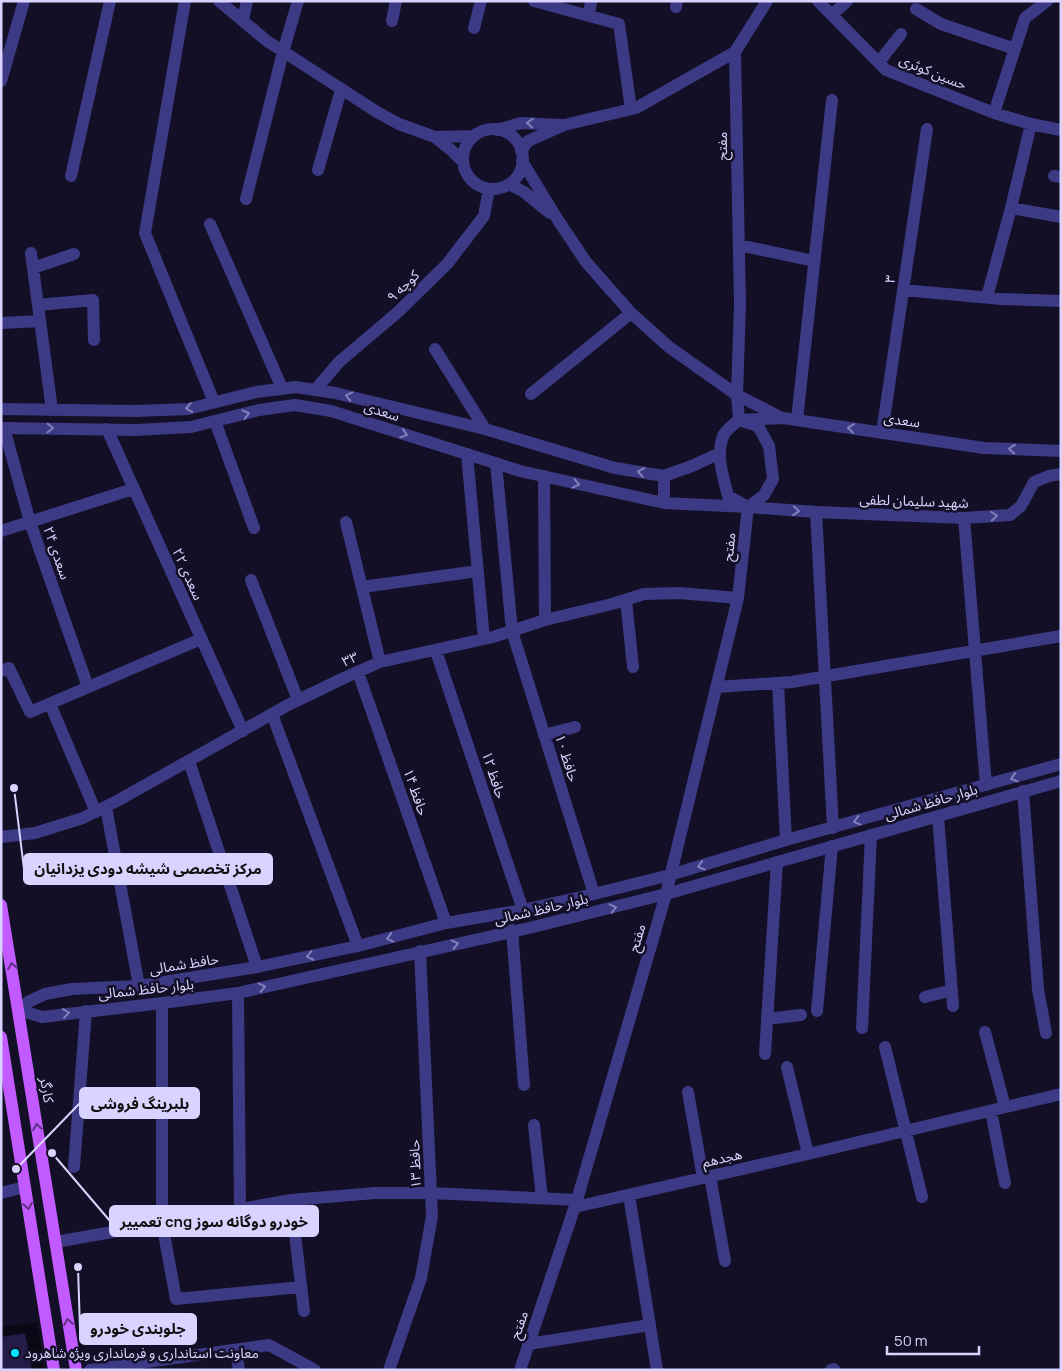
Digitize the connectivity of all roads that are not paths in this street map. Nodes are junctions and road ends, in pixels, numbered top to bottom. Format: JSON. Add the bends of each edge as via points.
{"nodes":[{"id":1,"x":24,"y":1,"type":"edge"},
{"id":2,"x":110,"y":1,"type":"edge"},
{"id":3,"x":185,"y":1,"type":"edge"},
{"id":4,"x":220,"y":1,"type":"edge"},
{"id":5,"x":247,"y":1,"type":"edge"},
{"id":6,"x":298,"y":1,"type":"edge"},
{"id":7,"x":396,"y":1,"type":"edge"},
{"id":8,"x":481,"y":1,"type":"edge"},
{"id":9,"x":534,"y":1,"type":"edge"},
{"id":10,"x":591,"y":1,"type":"edge"},
{"id":11,"x":767,"y":1,"type":"edge"},
{"id":12,"x":818,"y":1,"type":"edge"},
{"id":13,"x":847,"y":1,"type":"edge"},
{"id":14,"x":1047,"y":1,"type":"edge"},
{"id":15,"x":916,"y":9,"type":"dead end"},
{"id":16,"x":832,"y":15,"type":"junction"},
{"id":17,"x":589,"y":16,"type":"junction"},
{"id":18,"x":243,"y":20,"type":"junction"},
{"id":19,"x":392,"y":21,"type":"dead end"},
{"id":20,"x":474,"y":28,"type":"dead end"},
{"id":21,"x":901,"y":34,"type":"dead end"},
{"id":22,"x":1015,"y":49,"type":"junction"},
{"id":23,"x":283,"y":52,"type":"junction"},
{"id":24,"x":735,"y":52,"type":"junction"},
{"id":25,"x":879,"y":62,"type":"junction"},
{"id":26,"x":2,"y":73,"type":"edge"},
{"id":27,"x":341,"y":90,"type":"junction"},
{"id":28,"x":832,"y":100,"type":"dead end"},
{"id":29,"x":631,"y":109,"type":"junction"},
{"id":30,"x":994,"y":113,"type":"junction"},
{"id":31,"x":1031,"y":124,"type":"junction"},
{"id":32,"x":564,"y":125,"type":"junction"},
{"id":33,"x":927,"y":129,"type":"dead end"},
{"id":34,"x":497,"y":130,"type":"junction"},
{"id":35,"x":1061,"y":130,"type":"edge"},
{"id":36,"x":474,"y":136,"type":"junction"},
{"id":37,"x":435,"y":137,"type":"junction"},
{"id":38,"x":522,"y":156,"type":"junction"},
{"id":39,"x":463,"y":162,"type":"junction"},
{"id":40,"x":318,"y":170,"type":"dead end"},
{"id":41,"x":71,"y":176,"type":"dead end"},
{"id":42,"x":509,"y":184,"type":"junction"},
{"id":43,"x":489,"y":189,"type":"junction"},
{"id":44,"x":246,"y":199,"type":"dead end"},
{"id":45,"x":1011,"y":208,"type":"junction"},
{"id":46,"x":556,"y":217,"type":"junction"},
{"id":47,"x":1061,"y":217,"type":"edge"},
{"id":48,"x":210,"y":224,"type":"dead end"},
{"id":49,"x":739,"y":245,"type":"junction"},
{"id":50,"x":31,"y":253,"type":"dead end"},
{"id":51,"x":74,"y":254,"type":"dead end"},
{"id":52,"x":814,"y":261,"type":"junction"},
{"id":53,"x":33,"y":268,"type":"junction"},
{"id":54,"x":903,"y":290,"type":"junction"},
{"id":55,"x":986,"y":297,"type":"junction"},
{"id":56,"x":1061,"y":301,"type":"edge"},
{"id":57,"x":38,"y":305,"type":"junction"},
{"id":58,"x":631,"y":312,"type":"junction"},
{"id":59,"x":40,"y":322,"type":"junction"},
{"id":60,"x":1,"y":323,"type":"edge"},
{"id":61,"x":94,"y":340,"type":"dead end"},
{"id":62,"x":435,"y":349,"type":"dead end"},
{"id":63,"x":282,"y":388,"type":"junction"},
{"id":64,"x":315,"y":390,"type":"junction"},
{"id":65,"x":531,"y":394,"type":"dead end"},
{"id":66,"x":736,"y":395,"type":"junction"},
{"id":67,"x":214,"y":402,"type":"junction"},
{"id":68,"x":1,"y":410,"type":"edge"},
{"id":69,"x":52,"y":410,"type":"junction"},
{"id":70,"x":783,"y":418,"type":"junction"},
{"id":71,"x":739,"y":420,"type":"junction"},
{"id":72,"x":797,"y":420,"type":"junction"},
{"id":73,"x":215,"y":421,"type":"junction"},
{"id":74,"x":3,"y":428,"type":"edge"},
{"id":75,"x":107,"y":429,"type":"junction"},
{"id":76,"x":485,"y":429,"type":"junction"},
{"id":77,"x":882,"y":433,"type":"junction"},
{"id":78,"x":1061,"y":451,"type":"edge"},
{"id":79,"x":720,"y":453,"type":"junction"},
{"id":80,"x":468,"y":454,"type":"junction"},
{"id":81,"x":496,"y":463,"type":"junction"},
{"id":82,"x":1061,"y":474,"type":"edge"},
{"id":83,"x":544,"y":476,"type":"junction"},
{"id":84,"x":664,"y":476,"type":"junction"},
{"id":85,"x":133,"y":488,"type":"junction"},
{"id":86,"x":664,"y":503,"type":"junction"},
{"id":87,"x":748,"y":507,"type":"junction"},
{"id":88,"x":816,"y":512,"type":"junction"},
{"id":89,"x":964,"y":518,"type":"junction"},
{"id":90,"x":30,"y":522,"type":"junction"},
{"id":91,"x":346,"y":522,"type":"dead end"},
{"id":92,"x":254,"y":528,"type":"dead end"},
{"id":93,"x":1,"y":531,"type":"edge"},
{"id":94,"x":478,"y":571,"type":"junction"},
{"id":95,"x":251,"y":580,"type":"dead end"},
{"id":96,"x":362,"y":587,"type":"junction"},
{"id":97,"x":738,"y":598,"type":"junction"},
{"id":98,"x":626,"y":600,"type":"junction"},
{"id":99,"x":545,"y":620,"type":"junction"},
{"id":100,"x":512,"y":631,"type":"junction"},
{"id":101,"x":1061,"y":636,"type":"edge"},
{"id":102,"x":201,"y":639,"type":"junction"},
{"id":103,"x":484,"y":639,"type":"junction"},
{"id":104,"x":436,"y":650,"type":"junction"},
{"id":105,"x":975,"y":651,"type":"junction"},
{"id":106,"x":380,"y":662,"type":"junction"},
{"id":107,"x":633,"y":666,"type":"dead end"},
{"id":108,"x":1,"y":671,"type":"edge"},
{"id":109,"x":358,"y":672,"type":"junction"},
{"id":110,"x":826,"y":677,"type":"junction"},
{"id":111,"x":778,"y":683,"type":"junction"},
{"id":112,"x":88,"y":687,"type":"junction"},
{"id":113,"x":716,"y":687,"type":"junction"},
{"id":114,"x":298,"y":700,"type":"junction"},
{"id":115,"x":50,"y":704,"type":"junction"},
{"id":116,"x":272,"y":714,"type":"junction"},
{"id":117,"x":575,"y":727,"type":"dead end"},
{"id":118,"x":243,"y":731,"type":"junction"},
{"id":119,"x":544,"y":735,"type":"junction"},
{"id":120,"x":189,"y":761,"type":"junction"},
{"id":121,"x":1061,"y":764,"type":"edge"},
{"id":122,"x":1061,"y":781,"type":"edge"},
{"id":123,"x":986,"y":786,"type":"junction"},
{"id":124,"x":1023,"y":791,"type":"junction"},
{"id":125,"x":101,"y":809,"type":"junction"},
{"id":126,"x":938,"y":816,"type":"junction"},
{"id":127,"x":833,"y":828,"type":"junction"},
{"id":128,"x":871,"y":835,"type":"junction"},
{"id":129,"x":1,"y":837,"type":"edge"},
{"id":130,"x":786,"y":840,"type":"junction"},
{"id":131,"x":832,"y":846,"type":"junction"},
{"id":132,"x":778,"y":862,"type":"junction"},
{"id":133,"x":670,"y":875,"type":"junction"},
{"id":134,"x":594,"y":894,"type":"junction"},
{"id":135,"x":666,"y":894,"type":"junction"},
{"id":136,"x":1,"y":904,"type":"edge"},
{"id":137,"x":523,"y":910,"type":"junction"},
{"id":138,"x":446,"y":923,"type":"junction"},
{"id":139,"x":512,"y":930,"type":"junction"},
{"id":140,"x":358,"y":946,"type":"junction"},
{"id":141,"x":420,"y":951,"type":"junction"},
{"id":142,"x":257,"y":967,"type":"junction"},
{"id":143,"x":139,"y":986,"type":"junction"},
{"id":144,"x":952,"y":990,"type":"junction"},
{"id":145,"x":238,"y":993,"type":"junction"},
{"id":146,"x":925,"y":997,"type":"dead end"},
{"id":147,"x":162,"y":1003,"type":"junction"},
{"id":148,"x":953,"y":1006,"type":"dead end"},
{"id":149,"x":19,"y":1010,"type":"junction"},
{"id":150,"x":86,"y":1011,"type":"junction"},
{"id":151,"x":817,"y":1011,"type":"dead end"},
{"id":152,"x":801,"y":1014,"type":"dead end"},
{"id":153,"x":767,"y":1019,"type":"junction"},
{"id":154,"x":862,"y":1028,"type":"dead end"},
{"id":155,"x":985,"y":1032,"type":"dead end"},
{"id":156,"x":1046,"y":1032,"type":"dead end"},
{"id":157,"x":1,"y":1039,"type":"edge"},
{"id":158,"x":885,"y":1047,"type":"dead end"},
{"id":159,"x":765,"y":1054,"type":"dead end"},
{"id":160,"x":787,"y":1067,"type":"dead end"},
{"id":161,"x":524,"y":1085,"type":"dead end"},
{"id":162,"x":688,"y":1092,"type":"dead end"},
{"id":163,"x":1061,"y":1094,"type":"edge"},
{"id":164,"x":1005,"y":1108,"type":"junction"},
{"id":165,"x":991,"y":1111,"type":"junction"},
{"id":166,"x":534,"y":1125,"type":"dead end"},
{"id":167,"x":905,"y":1131,"type":"junction"},
{"id":168,"x":808,"y":1154,"type":"junction"},
{"id":169,"x":74,"y":1167,"type":"dead end"},
{"id":170,"x":706,"y":1177,"type":"junction"},
{"id":171,"x":1005,"y":1183,"type":"dead end"},
{"id":172,"x":25,"y":1187,"type":"junction"},
{"id":173,"x":1,"y":1193,"type":"edge"},
{"id":174,"x":431,"y":1193,"type":"junction"},
{"id":175,"x":629,"y":1195,"type":"junction"},
{"id":176,"x":922,"y":1197,"type":"dead end"},
{"id":177,"x":542,"y":1198,"type":"junction"},
{"id":178,"x":290,"y":1200,"type":"junction"},
{"id":179,"x":576,"y":1203,"type":"junction"},
{"id":180,"x":240,"y":1209,"type":"junction"},
{"id":181,"x":162,"y":1223,"type":"junction"},
{"id":182,"x":56,"y":1242,"type":"junction"},
{"id":183,"x":725,"y":1261,"type":"dead end"},
{"id":184,"x":301,"y":1287,"type":"junction"},
{"id":185,"x":304,"y":1311,"type":"dead end"},
{"id":186,"x":650,"y":1325,"type":"junction"},
{"id":187,"x":528,"y":1344,"type":"junction"},
{"id":188,"x":236,"y":1350,"type":"junction"},
{"id":189,"x":150,"y":1366,"type":"edge"},
{"id":190,"x":54,"y":1370,"type":"edge"},
{"id":191,"x":76,"y":1370,"type":"edge"},
{"id":192,"x":90,"y":1370,"type":"edge"},
{"id":193,"x":239,"y":1370,"type":"edge"},
{"id":194,"x":315,"y":1370,"type":"edge"},
{"id":195,"x":389,"y":1370,"type":"edge"},
{"id":196,"x":520,"y":1370,"type":"edge"},
{"id":197,"x":657,"y":1370,"type":"edge"}],
"edges":[{"from":1,"to":26,"type":"street"},
{"from":2,"to":41,"type":"street"},
{"from":3,"to":67,"type":"street","via":[[145,233]]},
{"from":4,"to":18,"type":"street"},
{"from":5,"to":18,"type":"street"},
{"from":6,"to":23,"type":"street"},
{"from":7,"to":19,"type":"street"},
{"from":8,"to":20,"type":"street"},
{"from":9,"to":17,"type":"street"},
{"from":10,"to":17,"type":"street"},
{"from":11,"to":24,"type":"street"},
{"from":12,"to":16,"type":"street","name":"حسین کوثری"},
{"from":13,"to":16,"type":"street"},
{"from":14,"to":22,"type":"street","via":[[1025,18]]},
{"from":15,"to":22,"type":"street","via":[[941,24]]},
{"from":16,"to":25,"type":"street","name":"حسین کوثری"},
{"from":17,"to":29,"type":"street","via":[[619,24]]},
{"from":18,"to":23,"type":"street"},
{"from":21,"to":25,"type":"street"},
{"from":22,"to":30,"type":"street"},
{"from":23,"to":27,"type":"street"},
{"from":23,"to":44,"type":"street"},
{"from":24,"to":29,"type":"street"},
{"from":24,"to":49,"type":"street","name":"مفتح"},
{"from":25,"to":30,"type":"street","name":"حسین کوثری","via":[[886,70]]},
{"from":27,"to":37,"type":"street","via":[[399,124]]},
{"from":27,"to":40,"type":"street"},
{"from":28,"to":52,"type":"street"},
{"from":29,"to":32,"type":"street"},
{"from":30,"to":31,"type":"street","name":"حسین کوثری"},
{"from":31,"to":35,"type":"street","name":"حسین کوثری"},
{"from":31,"to":45,"type":"street"},
{"from":32,"to":34,"type":"street","one_way":true,"via":[[521,123]]},
{"from":32,"to":38,"type":"street","via":[[528,141]]},
{"from":33,"to":54,"type":"street","name":"۳"},
{"from":34,"to":36,"type":"street","via":[[489,129]]},
{"from":34,"to":38,"type":"street","via":[[518,143]]},
{"from":36,"to":37,"type":"street"},
{"from":36,"to":39,"type":"street","via":[[463,152]]},
{"from":37,"to":39,"type":"street"},
{"from":38,"to":42,"type":"street","via":[[520,170]]},
{"from":38,"to":46,"type":"street"},
{"from":39,"to":43,"type":"street","via":[[472,180]]},
{"from":42,"to":43,"type":"street"},
{"from":42,"to":46,"type":"street"},
{"from":43,"to":64,"type":"street","name":"کوچه ۹","via":[[484,216],[447,264],[398,312],[339,362]]},
{"from":45,"to":47,"type":"street"},
{"from":45,"to":55,"type":"street"},
{"from":46,"to":58,"type":"street","via":[[586,262]]},
{"from":48,"to":63,"type":"street"},
{"from":49,"to":52,"type":"street"},
{"from":49,"to":66,"type":"street","name":"مفتح"},
{"from":50,"to":53,"type":"street"},
{"from":51,"to":53,"type":"street"},
{"from":52,"to":72,"type":"street"},
{"from":53,"to":57,"type":"street"},
{"from":54,"to":55,"type":"street"},
{"from":54,"to":77,"type":"street","name":"۳"},
{"from":55,"to":56,"type":"street"},
{"from":57,"to":59,"type":"street"},
{"from":57,"to":61,"type":"street","via":[[92,300]]},
{"from":58,"to":65,"type":"street"},
{"from":58,"to":66,"type":"street","via":[[669,347]]},
{"from":59,"to":60,"type":"street"},
{"from":59,"to":69,"type":"street"},
{"from":62,"to":76,"type":"street"},
{"from":63,"to":64,"type":"street","name":"سعدی"},
{"from":63,"to":67,"type":"street","name":"سعدی"},
{"from":76,"to":64,"type":"street","name":"سعدی","one_way":true},
{"from":66,"to":70,"type":"street"},
{"from":66,"to":71,"type":"street","name":"مفتح"},
{"from":67,"to":69,"type":"street","name":"سعدی","one_way":true,"via":[[188,409]]},
{"from":68,"to":69,"type":"street","name":"سعدی"},
{"from":70,"to":71,"type":"street","name":"سعدی"},
{"from":70,"to":72,"type":"street","name":"سعدی"},
{"from":71,"to":79,"type":"street","via":[[725,432]]},
{"from":71,"to":87,"type":"street","via":[[758,426],[770,446],[773,479],[764,494]]},
{"from":77,"to":72,"type":"street","name":"سعدی","one_way":true},
{"from":73,"to":75,"type":"street","name":"سعدی","via":[[191,427]]},
{"from":73,"to":80,"type":"street","name":"سعدی","one_way":true,"via":[[259,410],[295,406],[331,411]]},
{"from":73,"to":92,"type":"street"},
{"from":74,"to":75,"type":"street","name":"سعدی","one_way":true},
{"from":74,"to":90,"type":"street","name":"سعدی ۲۴"},
{"from":75,"to":85,"type":"street","name":"سعدی ۲۲"},
{"from":84,"to":76,"type":"street","name":"سعدی","one_way":true,"via":[[615,468]]},
{"from":78,"to":77,"type":"street","name":"سعدی","one_way":true,"via":[[984,448]]},
{"from":79,"to":84,"type":"street","name":"سعدی"},
{"from":79,"to":87,"type":"street","via":[[728,496]]},
{"from":80,"to":81,"type":"street","name":"سعدی"},
{"from":80,"to":94,"type":"street"},
{"from":81,"to":83,"type":"street","name":"سعدی"},
{"from":81,"to":100,"type":"street","name":"حافظ ۱۰"},
{"from":89,"to":82,"type":"street","name":"شهید سلیمان لطفی","one_way":true,"via":[[1010,515],[1021,506],[1034,482]]},
{"from":83,"to":86,"type":"street","name":"سعدی","one_way":true},
{"from":83,"to":99,"type":"street"},
{"from":84,"to":86,"type":"street"},
{"from":85,"to":90,"type":"street"},
{"from":85,"to":102,"type":"street","name":"سعدی ۲۲"},
{"from":86,"to":87,"type":"street","name":"سعدی"},
{"from":87,"to":88,"type":"street","name":"شهید سلیمان لطفی","one_way":true},
{"from":87,"to":97,"type":"street","name":"مفتح"},
{"from":88,"to":89,"type":"street","name":"شهید سلیمان لطفی"},
{"from":88,"to":110,"type":"street"},
{"from":89,"to":105,"type":"street"},
{"from":90,"to":93,"type":"street"},
{"from":90,"to":112,"type":"street","name":"سعدی ۲۴"},
{"from":91,"to":96,"type":"street"},
{"from":94,"to":96,"type":"street"},
{"from":94,"to":103,"type":"street"},
{"from":95,"to":114,"type":"street"},
{"from":96,"to":106,"type":"street"},
{"from":97,"to":98,"type":"street","name":"۳۳","via":[[644,594]]},
{"from":97,"to":113,"type":"street","name":"مفتح"},
{"from":98,"to":99,"type":"street","name":"۳۳"},
{"from":98,"to":107,"type":"street"},
{"from":99,"to":100,"type":"street","name":"۳۳"},
{"from":100,"to":103,"type":"street","name":"۳۳"},
{"from":100,"to":119,"type":"street","name":"حافظ ۱۰"},
{"from":101,"to":105,"type":"street"},
{"from":102,"to":112,"type":"street"},
{"from":102,"to":118,"type":"street","name":"سعدی ۲۲"},
{"from":103,"to":104,"type":"street","name":"۳۳"},
{"from":104,"to":106,"type":"street","name":"۳۳"},
{"from":104,"to":137,"type":"street","name":"حافظ ۱۲"},
{"from":105,"to":110,"type":"street"},
{"from":105,"to":123,"type":"street"},
{"from":106,"to":109,"type":"street","name":"۳۳"},
{"from":108,"to":115,"type":"street","via":[[9,668],[30,712]]},
{"from":109,"to":114,"type":"street","name":"۳۳"},
{"from":109,"to":138,"type":"street","name":"حافظ ۱۴"},
{"from":110,"to":111,"type":"street"},
{"from":110,"to":127,"type":"street"},
{"from":111,"to":113,"type":"street"},
{"from":111,"to":130,"type":"street"},
{"from":112,"to":115,"type":"street"},
{"from":113,"to":133,"type":"street","name":"مفتح"},
{"from":114,"to":116,"type":"street","name":"۳۳"},
{"from":115,"to":125,"type":"street"},
{"from":116,"to":118,"type":"street","name":"۳۳"},
{"from":116,"to":140,"type":"street"},
{"from":117,"to":119,"type":"street"},
{"from":118,"to":120,"type":"street","name":"۳۳"},
{"from":119,"to":134,"type":"street","name":"حافظ ۱۰"},
{"from":120,"to":125,"type":"street","name":"۳۳"},
{"from":120,"to":142,"type":"street"},
{"from":121,"to":123,"type":"street","name":"بلوار حافظ شمالی","one_way":true},
{"from":122,"to":124,"type":"street","name":"بلوار حافظ شمالی"},
{"from":123,"to":127,"type":"street","name":"بلوار حافظ شمالی","one_way":true},
{"from":124,"to":126,"type":"street","name":"بلوار حافظ شمالی"},
{"from":124,"to":156,"type":"street","via":[[1038,989]]},
{"from":125,"to":129,"type":"street","name":"۳۳","via":[[35,833]]},
{"from":125,"to":143,"type":"street"},
{"from":126,"to":128,"type":"street","name":"بلوار حافظ شمالی"},
{"from":126,"to":144,"type":"street"},
{"from":127,"to":130,"type":"street","name":"بلوار حافظ شمالی"},
{"from":128,"to":131,"type":"street","name":"بلوار حافظ شمالی"},
{"from":128,"to":154,"type":"street"},
{"from":130,"to":133,"type":"street","name":"بلوار حافظ شمالی","one_way":true},
{"from":131,"to":132,"type":"street","name":"بلوار حافظ شمالی"},
{"from":131,"to":151,"type":"street"},
{"from":132,"to":135,"type":"street","name":"بلوار حافظ شمالی"},
{"from":132,"to":153,"type":"street"},
{"from":133,"to":134,"type":"street","name":"بلوار حافظ شمالی"},
{"from":133,"to":135,"type":"street","name":"مفتح"},
{"from":134,"to":137,"type":"street","name":"بلوار حافظ شمالی"},
{"from":139,"to":135,"type":"street","name":"بلوار حافظ شمالی","one_way":true},
{"from":135,"to":179,"type":"street","name":"مفتح"},
{"from":149,"to":136,"type":"main road","name":"کارگر","one_way":true},
{"from":137,"to":138,"type":"street","name":"بلوار حافظ شمالی"},
{"from":138,"to":140,"type":"street","name":"بلوار حافظ شمالی","one_way":true},
{"from":141,"to":139,"type":"street","name":"بلوار حافظ شمالی","one_way":true},
{"from":139,"to":161,"type":"street"},
{"from":140,"to":142,"type":"street","name":"حافظ شمالی","one_way":true},
{"from":145,"to":141,"type":"street","name":"بلوار حافظ شمالی","one_way":true},
{"from":141,"to":174,"type":"street","name":"حافظ ۱۳"},
{"from":142,"to":143,"type":"street","name":"حافظ شمالی"},
{"from":143,"to":149,"type":"street","name":"حافظ شمالی","via":[[45,994]]},
{"from":144,"to":146,"type":"street"},
{"from":144,"to":148,"type":"street"},
{"from":145,"to":147,"type":"street","name":"بلوار حافظ شمالی"},
{"from":145,"to":180,"type":"street"},
{"from":147,"to":150,"type":"street","name":"بلوار حافظ شمالی"},
{"from":147,"to":181,"type":"street"},
{"from":149,"to":150,"type":"street","name":"بلوار حافظ شمالی","one_way":true,"via":[[42,1017]]},
{"from":182,"to":149,"type":"main road","name":"کارگر","one_way":true},
{"from":150,"to":169,"type":"street"},
{"from":152,"to":153,"type":"street"},
{"from":153,"to":159,"type":"street"},
{"from":155,"to":164,"type":"street"},
{"from":157,"to":172,"type":"main road"},
{"from":158,"to":167,"type":"street"},
{"from":160,"to":168,"type":"street"},
{"from":162,"to":170,"type":"street"},
{"from":163,"to":164,"type":"street","name":"هجدهم"},
{"from":164,"to":165,"type":"street","name":"هجدهم"},
{"from":165,"to":167,"type":"street","name":"هجدهم"},
{"from":165,"to":171,"type":"street"},
{"from":166,"to":177,"type":"street"},
{"from":167,"to":168,"type":"street","name":"هجدهم"},
{"from":167,"to":176,"type":"street"},
{"from":168,"to":170,"type":"street","name":"هجدهم"},
{"from":170,"to":175,"type":"street","name":"هجدهم"},
{"from":170,"to":183,"type":"street"},
{"from":172,"to":173,"type":"street"},
{"from":172,"to":190,"type":"main road","one_way":true},
{"from":174,"to":177,"type":"street","name":"هجدهم"},
{"from":174,"to":178,"type":"street","name":"هجدهم"},
{"from":174,"to":195,"type":"street","name":"حافظ ۱۳","via":[[432,1216],[421,1278]]},
{"from":175,"to":179,"type":"street","name":"هجدهم"},
{"from":175,"to":186,"type":"street"},
{"from":177,"to":179,"type":"street","name":"هجدهم"},
{"from":178,"to":180,"type":"street","name":"هجدهم"},
{"from":178,"to":184,"type":"street"},
{"from":179,"to":187,"type":"street","name":"مفتح"},
{"from":180,"to":181,"type":"street","name":"هجدهم"},
{"from":181,"to":182,"type":"street","name":"هجدهم"},
{"from":181,"to":184,"type":"street","via":[[176,1299]]},
{"from":191,"to":182,"type":"main road","name":"کارگر","one_way":true},
{"from":184,"to":185,"type":"street"},
{"from":186,"to":187,"type":"street"},
{"from":186,"to":197,"type":"street"},
{"from":187,"to":196,"type":"street","name":"مفتح"},
{"from":188,"to":189,"type":"street"},
{"from":188,"to":193,"type":"street"},
{"from":188,"to":194,"type":"street","via":[[269,1345]]},
{"from":189,"to":192,"type":"street"}]}
